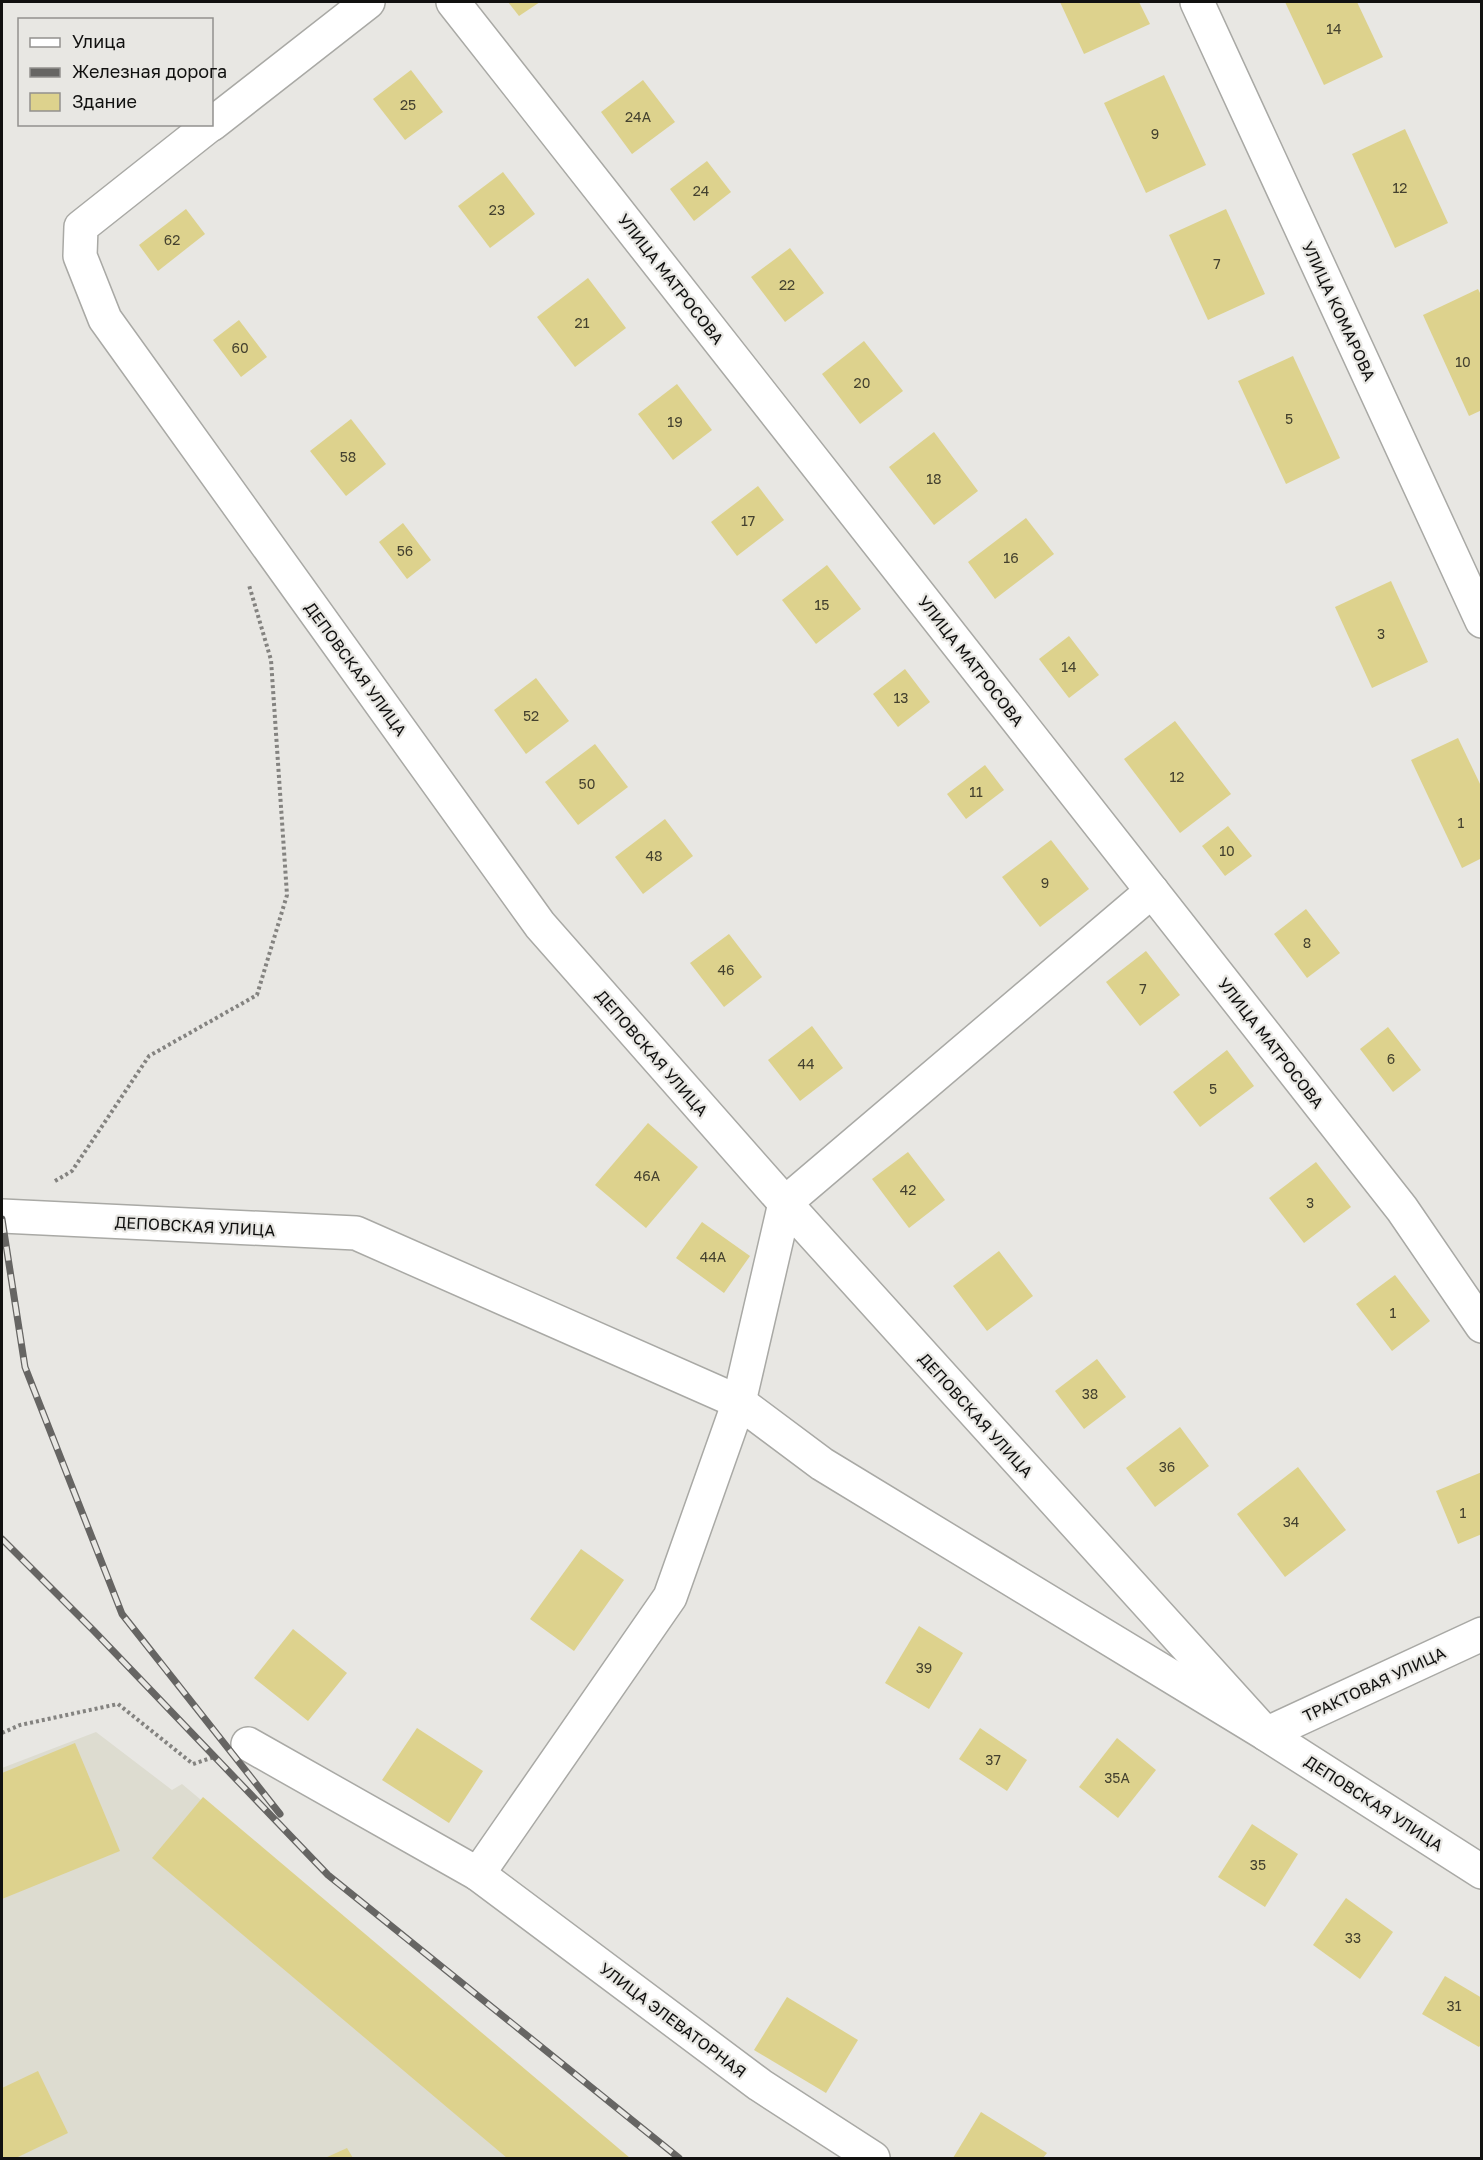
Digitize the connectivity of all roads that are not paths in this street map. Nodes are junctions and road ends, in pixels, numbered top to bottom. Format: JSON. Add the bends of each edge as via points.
{"nodes":[{"id":1,"x":368,"y":2,"type":"edge"},
{"id":2,"x":453,"y":2,"type":"edge"},
{"id":3,"x":1197,"y":2,"type":"edge"},
{"id":4,"x":213,"y":122,"type":"edge"},
{"id":5,"x":208,"y":126,"type":"edge"},
{"id":6,"x":1482,"y":621,"type":"edge"},
{"id":7,"x":1152,"y":891,"type":"junction"},
{"id":8,"x":784,"y":1203,"type":"junction"},
{"id":9,"x":2,"y":1216,"type":"edge"},
{"id":10,"x":1482,"y":1326,"type":"edge"},
{"id":11,"x":739,"y":1402,"type":"junction"},
{"id":12,"x":1482,"y":1634,"type":"edge"},
{"id":13,"x":1266,"y":1734,"type":"junction"},
{"id":14,"x":248,"y":1744,"type":"road end"},
{"id":15,"x":1482,"y":1872,"type":"edge"},
{"id":16,"x":478,"y":1874,"type":"junction"},
{"id":17,"x":873,"y":2158,"type":"edge"}],
"edges":[{"from":1,"to":4,"type":"street","name":"ДЕПОВСКАЯ УЛИЦА"},
{"from":2,"to":7,"type":"street","name":"УЛИЦА МАТРОСОВА"},
{"from":3,"to":6,"type":"street","name":"УЛИЦА КОМАРОВА"},
{"from":5,"to":8,"type":"street","name":"ДЕПОВСКАЯ УЛИЦА","via":[[81,227],[80,256],[105,319],[540,926]]},
{"from":7,"to":8,"type":"street"},
{"from":7,"to":10,"type":"street","name":"УЛИЦА МАТРОСОВА","via":[[1402,1209]]},
{"from":8,"to":11,"type":"street"},
{"from":8,"to":13,"type":"street","name":"ДЕПОВСКАЯ УЛИЦА"},
{"from":9,"to":11,"type":"street","name":"ДЕПОВСКАЯ УЛИЦА","via":[[356,1233]]},
{"from":11,"to":13,"type":"street","name":"ДЕПОВСКАЯ УЛИЦА","via":[[822,1464]]},
{"from":11,"to":16,"type":"street","via":[[670,1597]]},
{"from":12,"to":13,"type":"street","name":"ТРАКТОВАЯ УЛИЦА"},
{"from":13,"to":15,"type":"street","name":"ДЕПОВСКАЯ УЛИЦА"},
{"from":14,"to":16,"type":"street","name":"УЛИЦА ЭЛЕВАТОРНАЯ"},
{"from":16,"to":17,"type":"street","name":"УЛИЦА ЭЛЕВАТОРНАЯ","via":[[760,2085]]}]}
